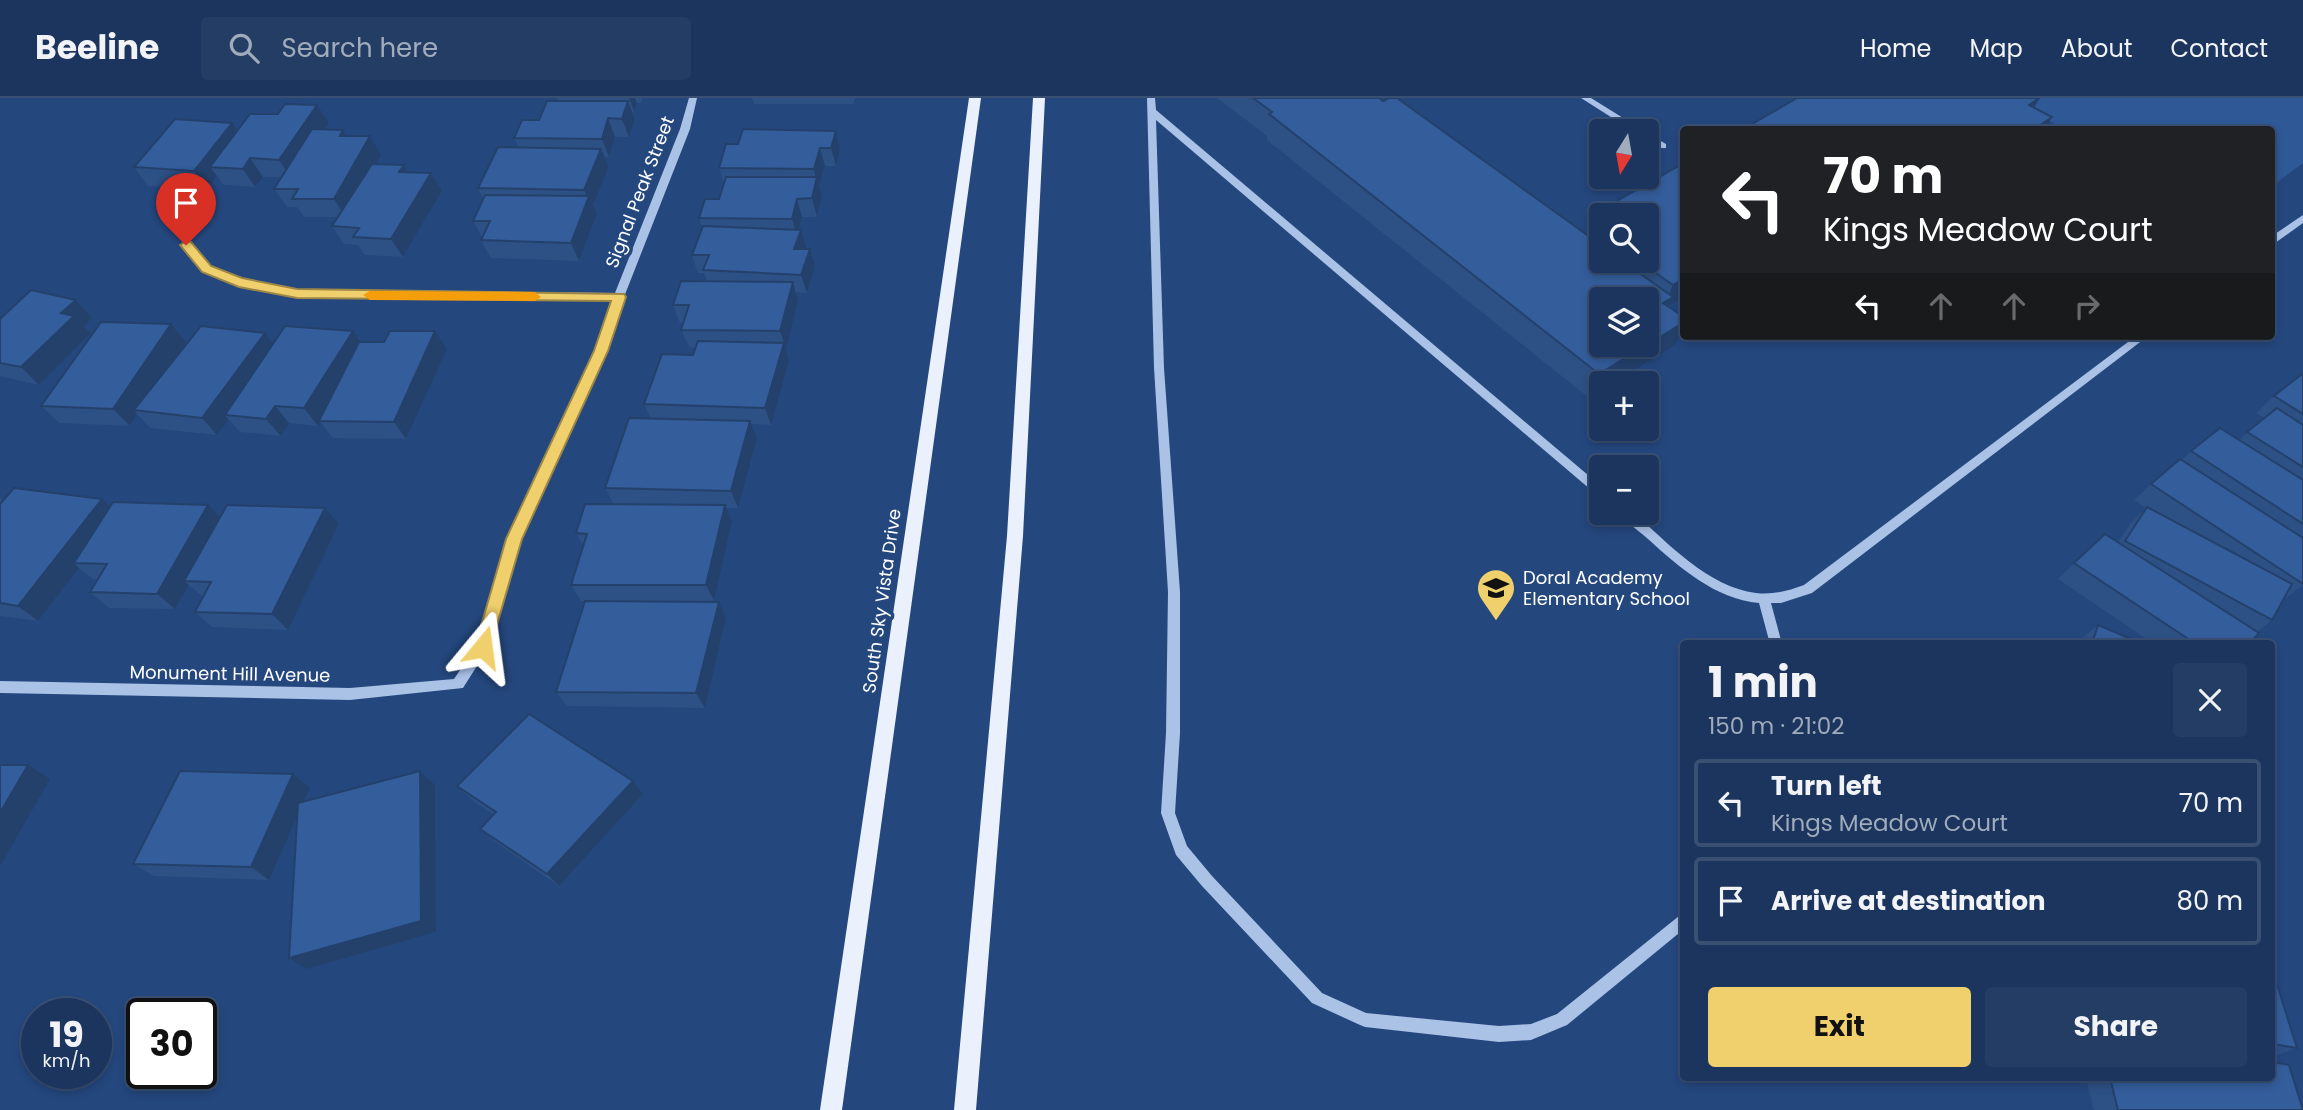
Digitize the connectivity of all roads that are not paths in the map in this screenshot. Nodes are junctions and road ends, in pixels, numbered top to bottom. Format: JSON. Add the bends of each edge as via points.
{"nodes":[{"id":1,"x":693,"y":98,"type":"edge"},
{"id":2,"x":975,"y":98,"type":"edge"},
{"id":3,"x":1039,"y":98,"type":"edge"},
{"id":4,"x":1151,"y":98,"type":"edge"},
{"id":5,"x":1585,"y":98,"type":"edge"},
{"id":6,"x":1151,"y":111,"type":"junction"},
{"id":7,"x":1619,"y":119,"type":"edge"},
{"id":8,"x":1659,"y":143,"type":"edge"},
{"id":9,"x":1664,"y":146,"type":"dead end"},
{"id":10,"x":2303,"y":218,"type":"edge"},
{"id":11,"x":2275,"y":239,"type":"edge"},
{"id":12,"x":186,"y":245,"type":"dead end"},
{"id":13,"x":619,"y":297,"type":"junction"},
{"id":14,"x":2138,"y":340,"type":"edge"},
{"id":15,"x":1589,"y":482,"type":"edge"},
{"id":16,"x":1640,"y":525,"type":"edge"},
{"id":17,"x":1765,"y":599,"type":"junction"},
{"id":18,"x":1775,"y":640,"type":"edge"},
{"id":19,"x":458,"y":684,"type":"joint"},
{"id":20,"x":0,"y":687,"type":"edge"},
{"id":21,"x":1680,"y":922,"type":"edge"},
{"id":22,"x":831,"y":1110,"type":"edge"},
{"id":23,"x":965,"y":1110,"type":"edge"}],
"edges":[{"from":1,"to":13,"type":"street","name":"Signal Peak Street"},
{"from":2,"to":22,"type":"main road","name":"South Sky Vista Drive"},
{"from":3,"to":23,"type":"main road","via":[[1015,536]]},
{"from":4,"to":6,"type":"lane"},
{"from":5,"to":7,"type":"lane"},
{"from":6,"to":15,"type":"lane"},
{"from":6,"to":21,"type":"street","via":[[1159,368],[1174,592],[1168,813],[1181,850],[1317,998],[1365,1020],[1499,1034],[1531,1032],[1562,1020]]},
{"from":8,"to":9,"type":"street"},
{"from":10,"to":11,"type":"street"},
{"from":12,"to":13,"type":"street","via":[[206,269],[239,282],[297,293]]},
{"from":13,"to":19,"type":"street","name":"Signal Peak Street","via":[[601,351],[514,539],[483,647]]},
{"from":14,"to":17,"type":"street","via":[[1808,589]]},
{"from":16,"to":17,"type":"street","via":[[1703,578],[1736,595]]},
{"from":17,"to":18,"type":"street"},
{"from":19,"to":20,"type":"street","name":"Monument Hill Avenue","via":[[351,694]]}]}
